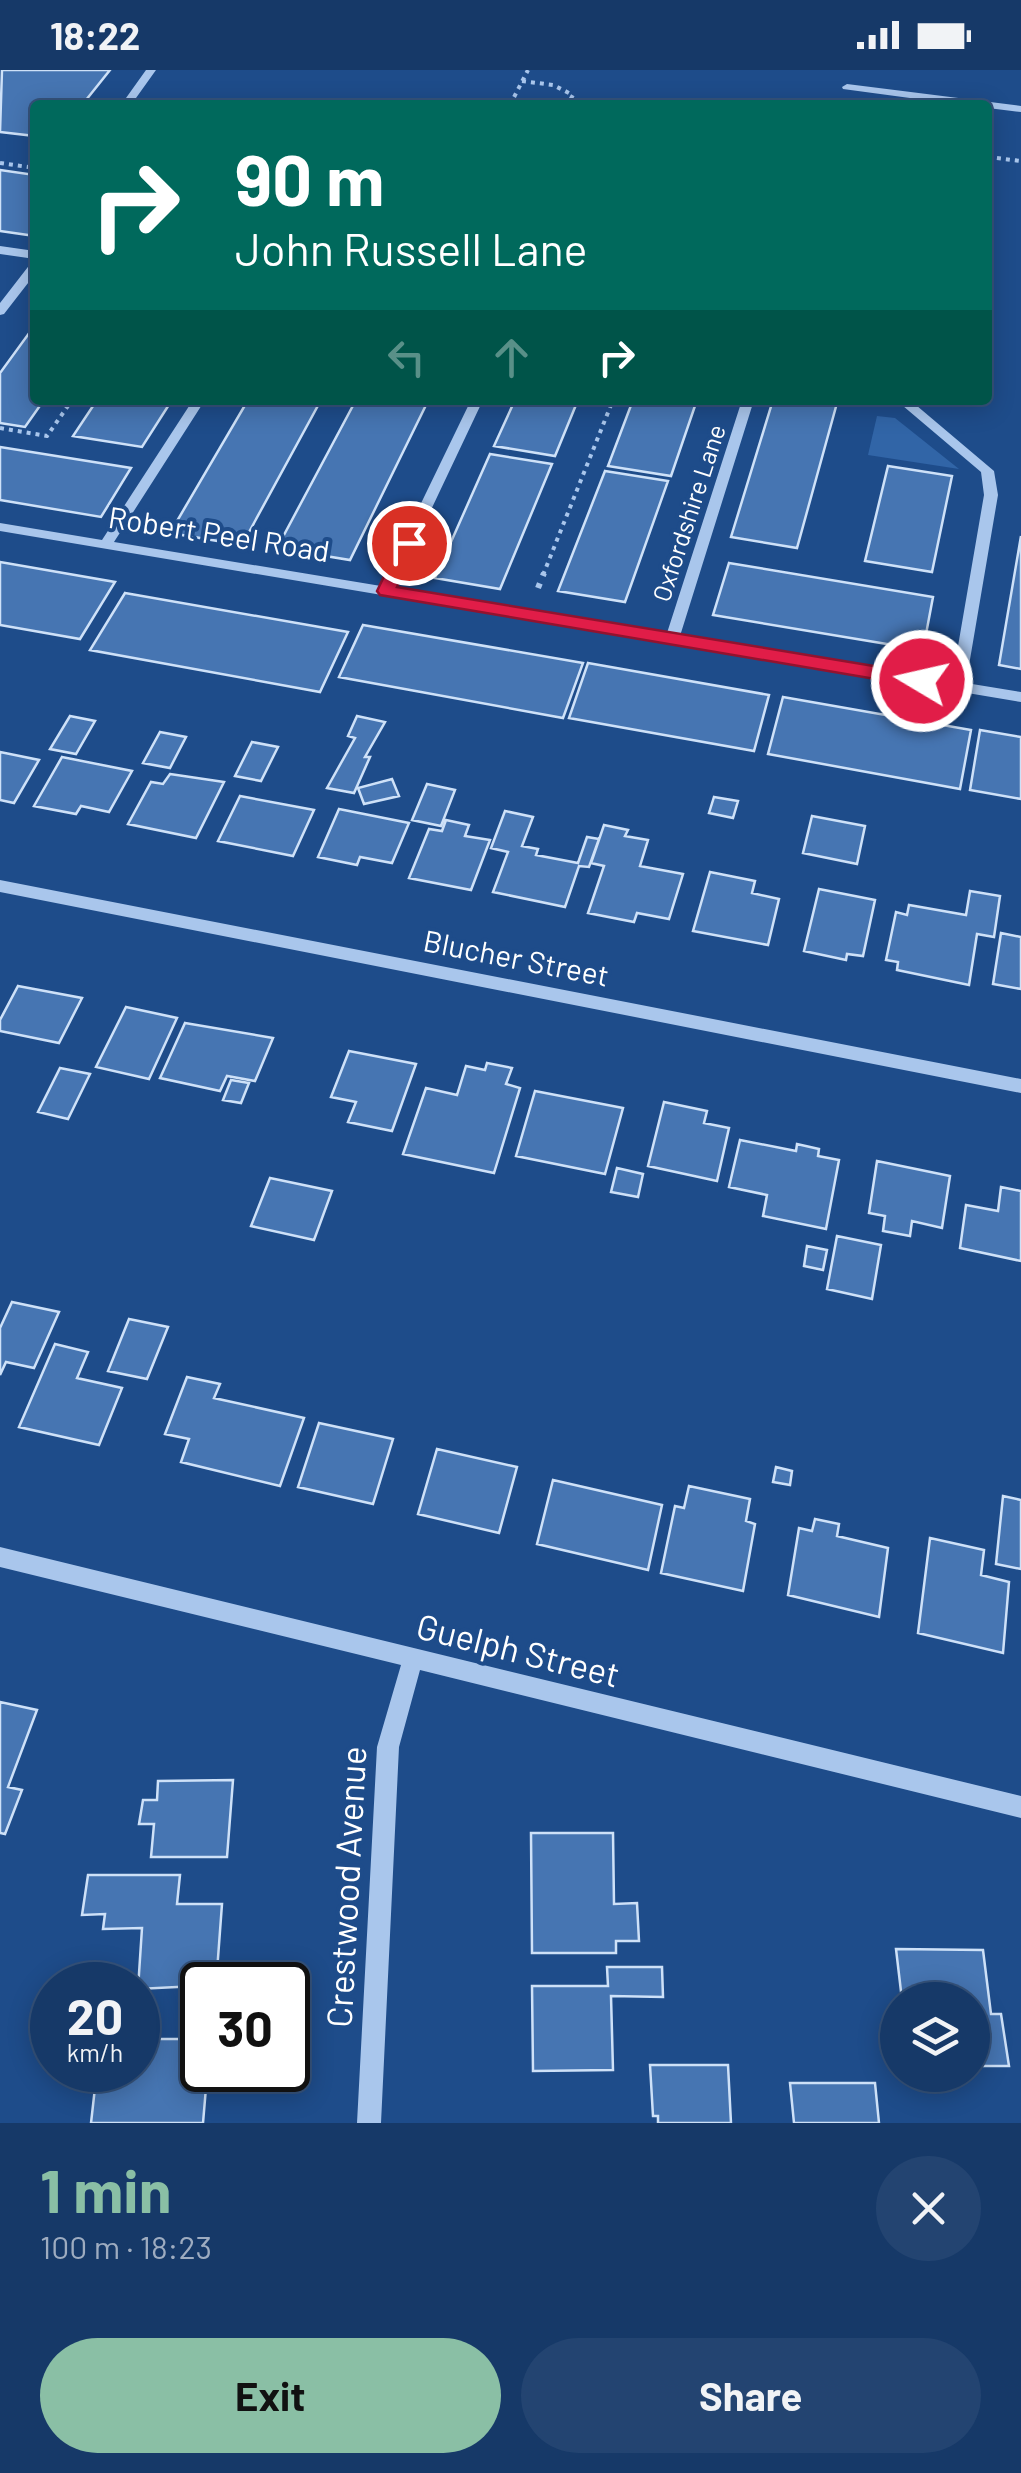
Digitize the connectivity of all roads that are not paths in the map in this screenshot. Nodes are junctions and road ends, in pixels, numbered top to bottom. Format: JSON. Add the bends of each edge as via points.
{"nodes":[{"id":1,"x":150,"y":70,"type":"edge"},
{"id":2,"x":847,"y":87,"type":"dead end"},
{"id":3,"x":129,"y":100,"type":"edge"},
{"id":4,"x":910,"y":100,"type":"edge"},
{"id":5,"x":992,"y":106,"type":"edge"},
{"id":6,"x":1021,"y":109,"type":"edge"},
{"id":7,"x":0,"y":250,"type":"edge"},
{"id":8,"x":30,"y":254,"type":"edge"},
{"id":9,"x":30,"y":272,"type":"edge"},
{"id":10,"x":0,"y":311,"type":"edge"},
{"id":11,"x":196,"y":405,"type":"edge"},
{"id":12,"x":475,"y":405,"type":"edge"},
{"id":13,"x":746,"y":405,"type":"edge"},
{"id":14,"x":908,"y":405,"type":"edge"},
{"id":15,"x":0,"y":527,"type":"edge"},
{"id":16,"x":106,"y":544,"type":"junction"},
{"id":17,"x":386,"y":591,"type":"junction"},
{"id":18,"x":672,"y":639,"type":"junction"},
{"id":19,"x":958,"y":687,"type":"junction"},
{"id":20,"x":1021,"y":697,"type":"edge"},
{"id":21,"x":0,"y":886,"type":"edge"},
{"id":22,"x":1021,"y":1086,"type":"edge"},
{"id":23,"x":0,"y":1557,"type":"edge"},
{"id":24,"x":412,"y":1659,"type":"junction"},
{"id":25,"x":1021,"y":1807,"type":"edge"},
{"id":26,"x":368,"y":2123,"type":"edge"}],
"edges":[{"from":1,"to":3,"type":"street"},
{"from":2,"to":4,"type":"street"},
{"from":5,"to":6,"type":"street"},
{"from":7,"to":8,"type":"street"},
{"from":9,"to":10,"type":"street"},
{"from":11,"to":16,"type":"street"},
{"from":12,"to":17,"type":"street"},
{"from":13,"to":18,"type":"street","name":"Oxfordshire Lane"},
{"from":14,"to":19,"type":"street","via":[[987,472],[991,494]]},
{"from":15,"to":16,"type":"street","name":"Robert Peel Road"},
{"from":16,"to":17,"type":"street","name":"Robert Peel Road"},
{"from":17,"to":18,"type":"street","name":"Robert Peel Road"},
{"from":18,"to":19,"type":"street","name":"Robert Peel Road"},
{"from":19,"to":20,"type":"street","name":"Robert Peel Road"},
{"from":21,"to":22,"type":"street","name":"Blucher Street"},
{"from":23,"to":24,"type":"street","name":"Guelph Street"},
{"from":24,"to":25,"type":"street","name":"Guelph Street"},
{"from":24,"to":26,"type":"street","name":"Crestwood Avenue","via":[[388,1747]]}]}
